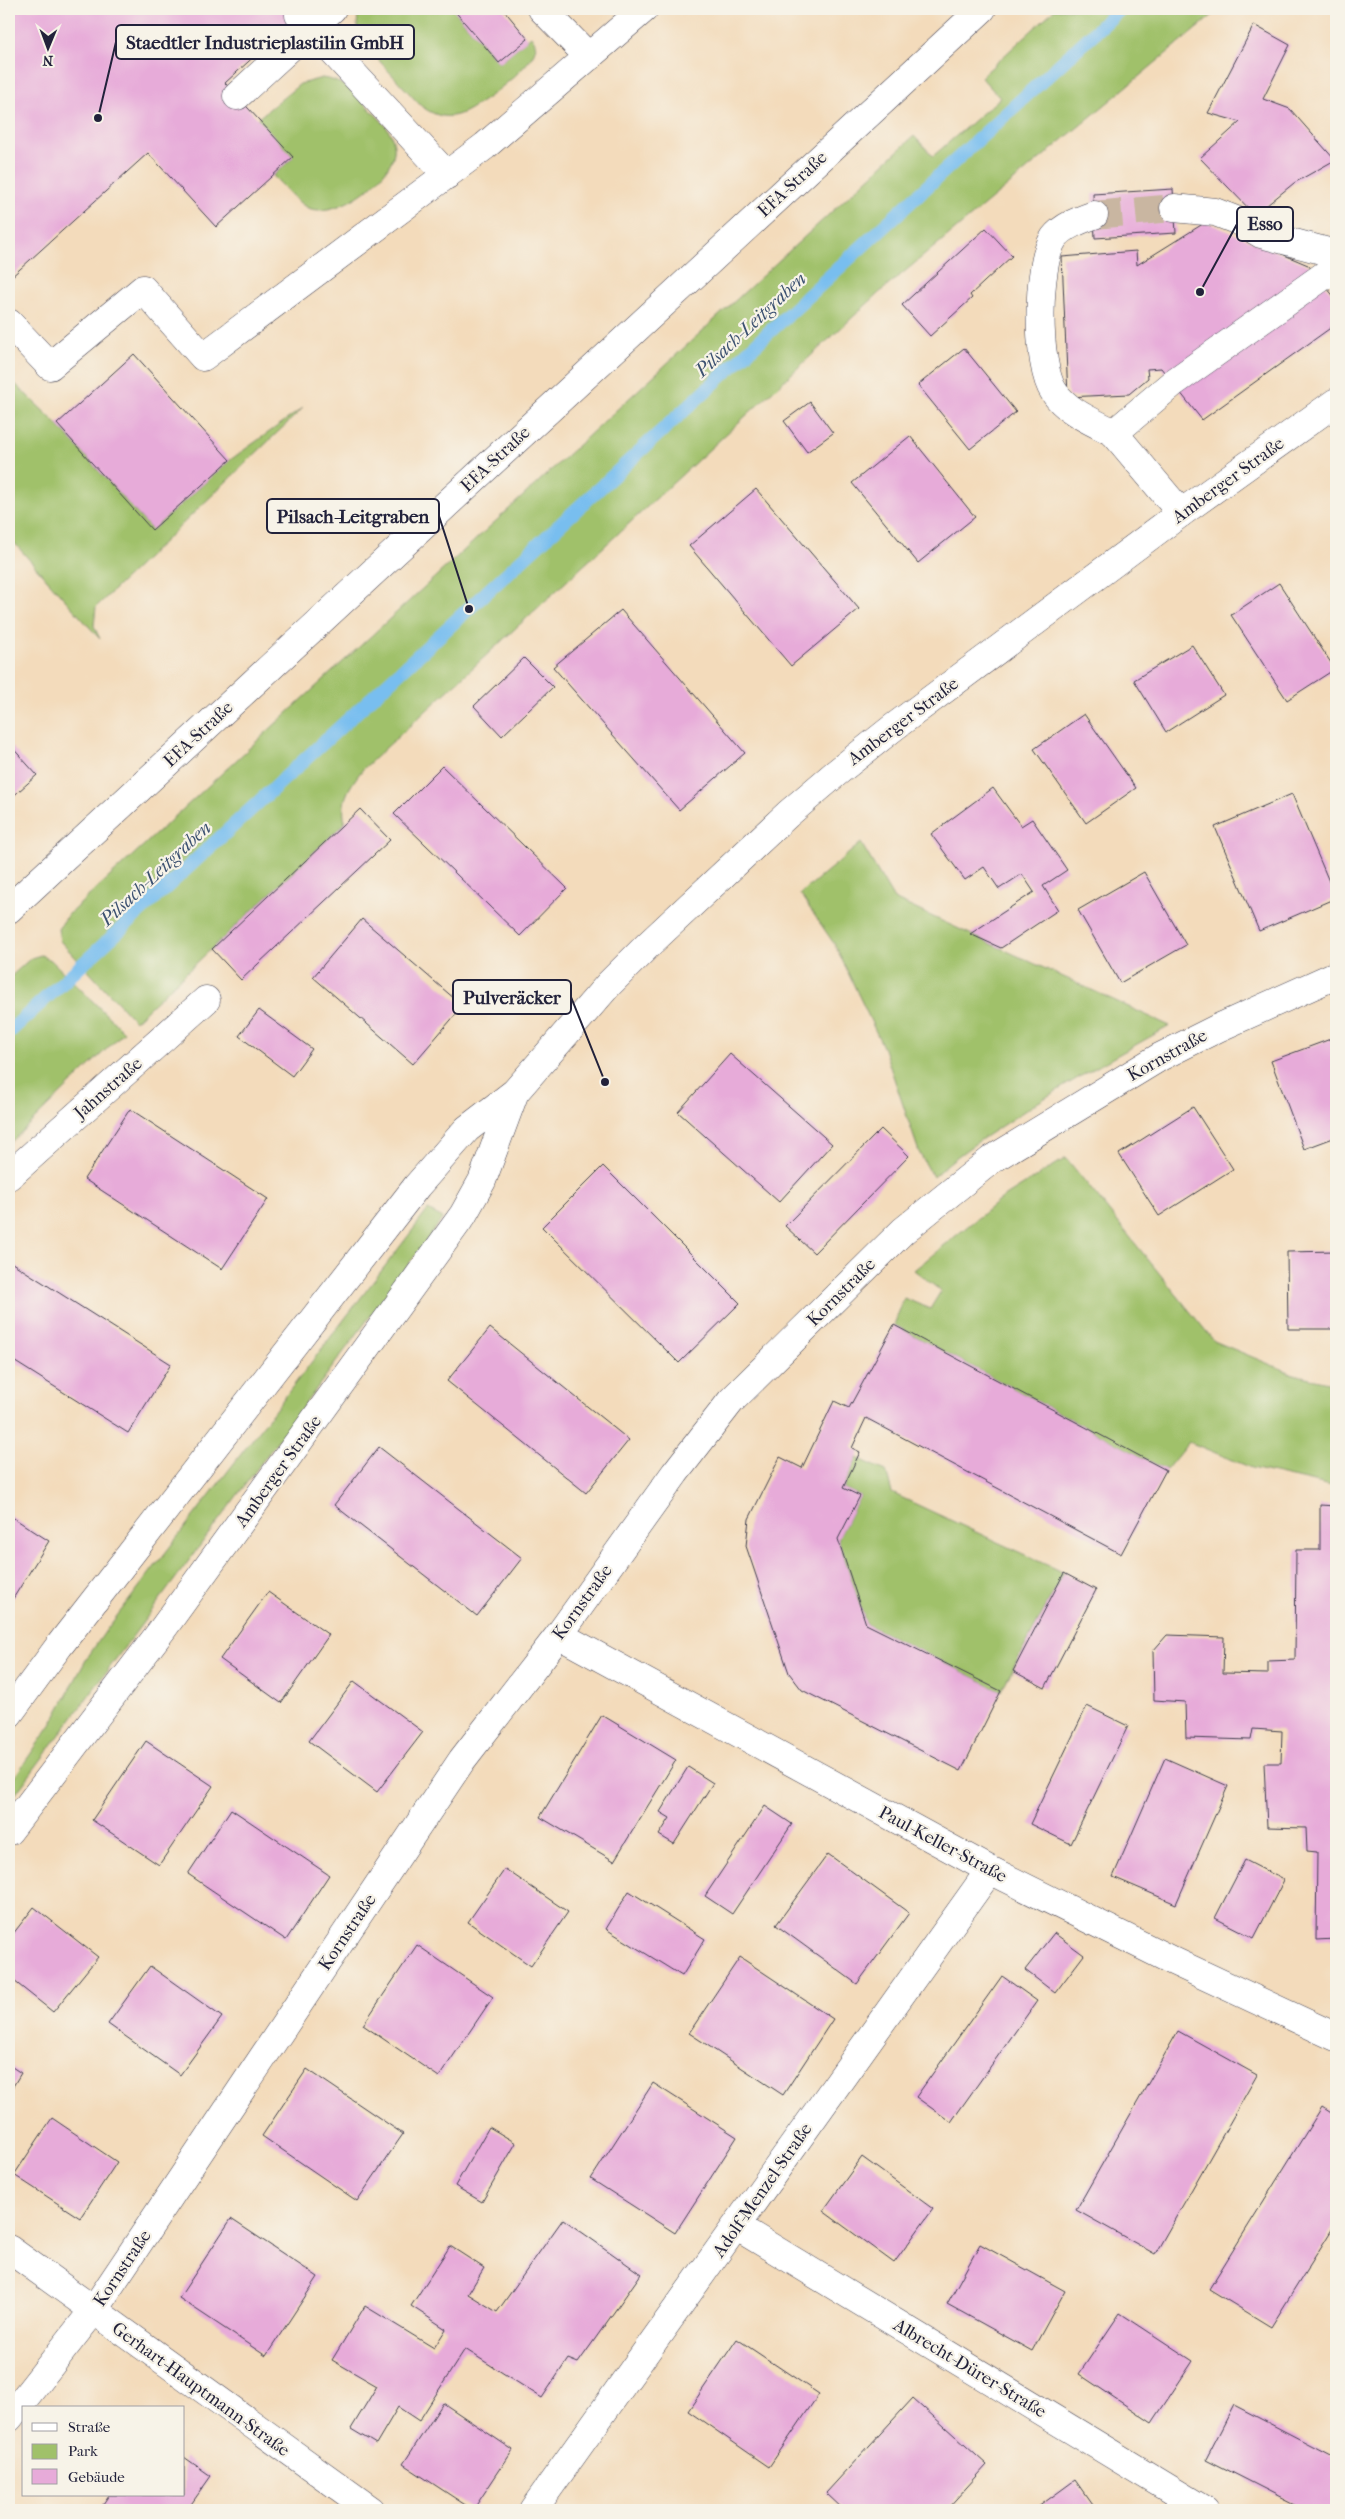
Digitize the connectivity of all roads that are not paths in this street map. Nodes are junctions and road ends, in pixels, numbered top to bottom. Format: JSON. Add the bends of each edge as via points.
{"nodes":[{"id":1,"x":332,"y":9,"type":"edge"},
{"id":2,"x":542,"y":9,"type":"edge"},
{"id":3,"x":644,"y":9,"type":"edge"},
{"id":4,"x":982,"y":9,"type":"edge"},
{"id":5,"x":305,"y":22,"type":"junction"},
{"id":6,"x":588,"y":57,"type":"junction"},
{"id":7,"x":237,"y":96,"type":"dead end"},
{"id":8,"x":447,"y":175,"type":"junction"},
{"id":9,"x":1174,"y":208,"type":"tunnel mouth"},
{"id":10,"x":1094,"y":215,"type":"tunnel mouth"},
{"id":11,"x":1336,"y":254,"type":"edge"},
{"id":12,"x":1336,"y":267,"type":"edge"},
{"id":13,"x":9,"y":323,"type":"edge"},
{"id":14,"x":1336,"y":402,"type":"edge"},
{"id":15,"x":1114,"y":433,"type":"junction"},
{"id":16,"x":1181,"y":513,"type":"junction"},
{"id":17,"x":9,"y":909,"type":"edge"},
{"id":18,"x":1336,"y":974,"type":"edge"},
{"id":19,"x":206,"y":1000,"type":"dead end"},
{"id":20,"x":515,"y":1092,"type":"junction"},
{"id":21,"x":9,"y":1176,"type":"edge"},
{"id":22,"x":558,"y":1635,"type":"junction"},
{"id":23,"x":9,"y":1714,"type":"edge"},
{"id":24,"x":9,"y":1831,"type":"edge"},
{"id":25,"x":990,"y":1870,"type":"junction"},
{"id":26,"x":1336,"y":2037,"type":"edge"},
{"id":27,"x":736,"y":2226,"type":"junction"},
{"id":28,"x":9,"y":2249,"type":"edge"},
{"id":29,"x":93,"y":2311,"type":"junction"},
{"id":30,"x":9,"y":2418,"type":"edge"},
{"id":31,"x":370,"y":2510,"type":"edge"},
{"id":32,"x":533,"y":2510,"type":"edge"},
{"id":33,"x":1204,"y":2510,"type":"edge"}],
"edges":[{"from":1,"to":5,"type":"street"},
{"from":2,"to":6,"type":"street"},
{"from":3,"to":6,"type":"street"},
{"from":4,"to":17,"type":"street","name":"EFA-Straße"},
{"from":5,"to":7,"type":"street"},
{"from":5,"to":8,"type":"street"},
{"from":6,"to":8,"type":"street"},
{"from":8,"to":13,"type":"street","via":[[203,358],[143,289],[50,366]]},
{"from":9,"to":11,"type":"street","via":[[1216,212],[1261,234]]},
{"from":10,"to":15,"type":"street","via":[[1076,222],[1055,237],[1047,253],[1041,292],[1041,333],[1048,377],[1054,392],[1066,405]]},
{"from":12,"to":15,"type":"street","via":[[1173,383]]},
{"from":14,"to":16,"type":"street","name":"Amberger Straße"},
{"from":15,"to":16,"type":"street"},
{"from":16,"to":20,"type":"street","name":"Amberger Straße","via":[[894,727],[788,814],[610,984]]},
{"from":18,"to":22,"type":"street","name":"Kornstraße","via":[[1160,1056],[991,1160],[903,1231],[717,1418]]},
{"from":19,"to":21,"type":"street","name":"Jahnstraße"},
{"from":20,"to":23,"type":"street","name":"Amberger Straße","via":[[467,1129],[417,1186]]},
{"from":20,"to":24,"type":"street","name":"Amberger Straße","via":[[482,1181],[463,1215],[162,1630]]},
{"from":22,"to":25,"type":"street","name":"Paul-Keller-Straße"},
{"from":22,"to":29,"type":"street","name":"Kornstraße","via":[[462,1760]]},
{"from":25,"to":26,"type":"street","name":"Paul-Keller-Straße"},
{"from":25,"to":27,"type":"street","name":"Adolf-Menzel-Straße"},
{"from":27,"to":32,"type":"street","name":"Adolf-Menzel-Straße"},
{"from":27,"to":33,"type":"street","name":"Albrecht-Dürer-Straße"},
{"from":28,"to":29,"type":"street","name":"Gerhart-Hauptmann-Straße"},
{"from":29,"to":30,"type":"street","name":"Kornstraße"},
{"from":29,"to":31,"type":"street","name":"Gerhart-Hauptmann-Straße"}]}
